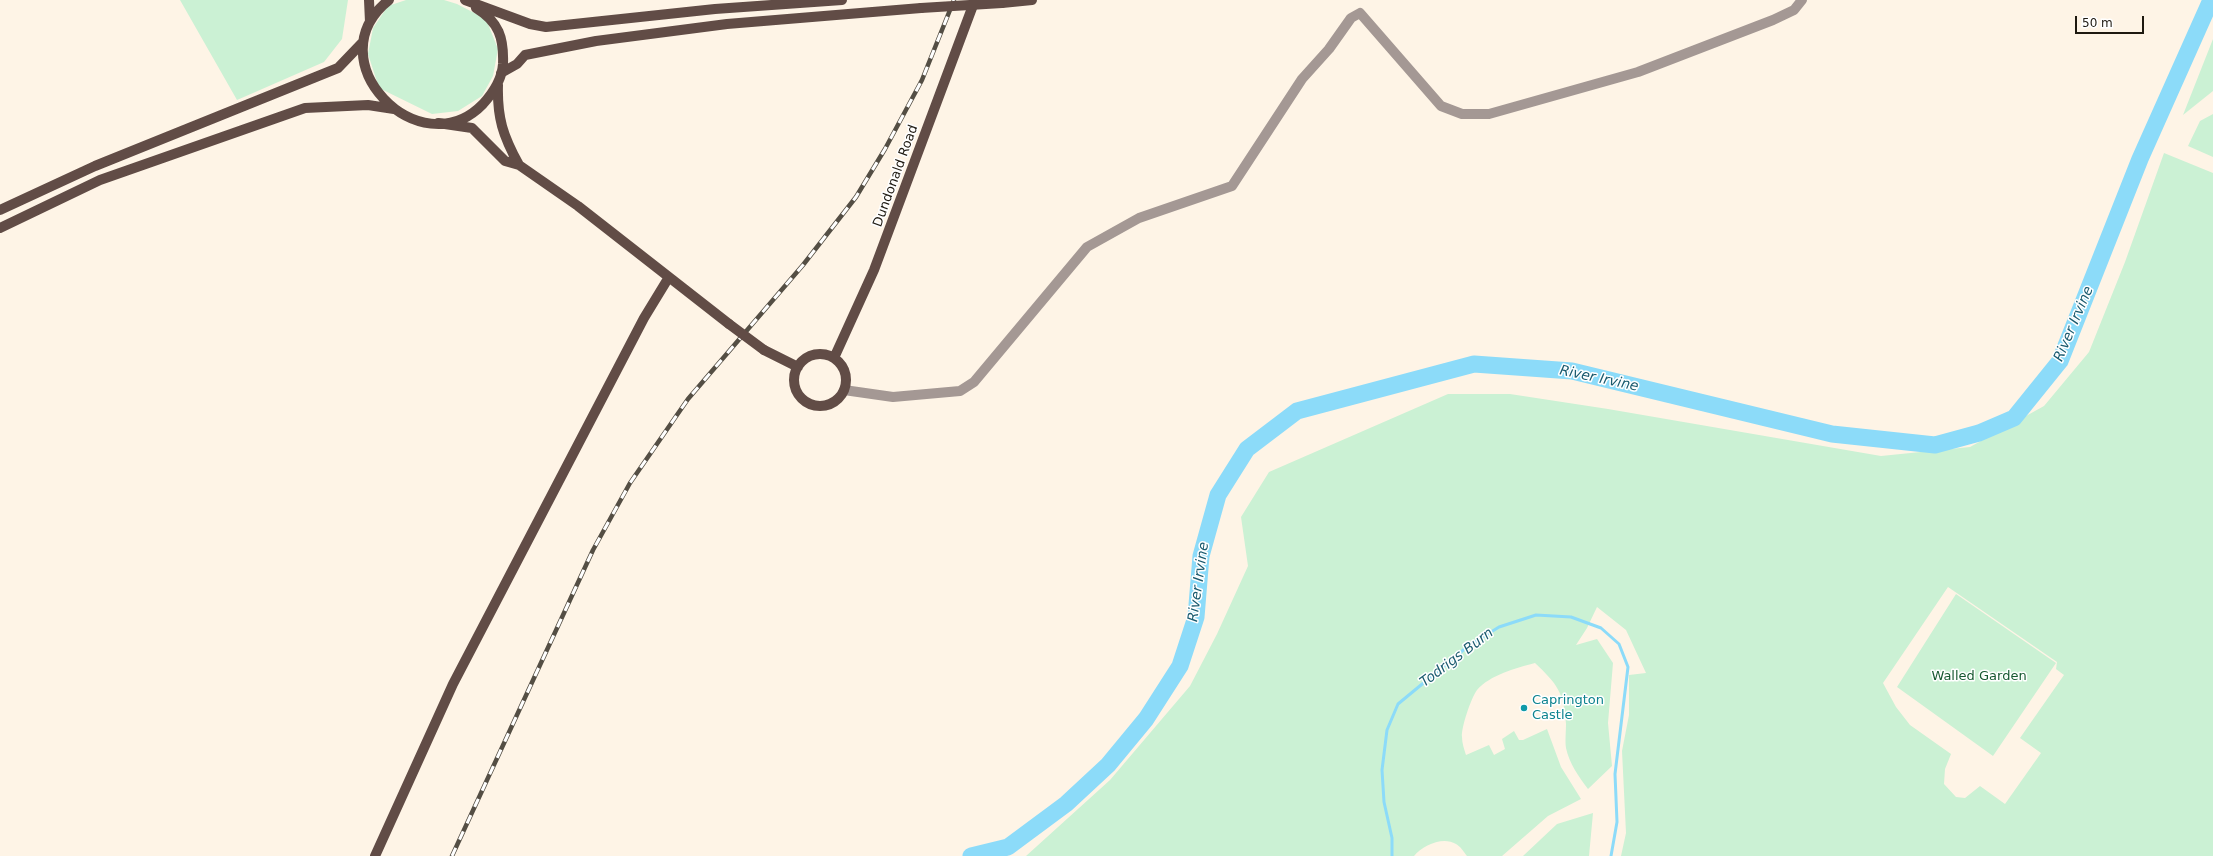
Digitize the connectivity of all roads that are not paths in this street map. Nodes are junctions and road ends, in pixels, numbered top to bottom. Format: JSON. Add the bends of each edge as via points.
{"nodes":[{"id":1,"x":369,"y":0,"type":"edge"},
{"id":2,"x":389,"y":0,"type":"edge"},
{"id":3,"x":465,"y":0,"type":"edge"},
{"id":4,"x":842,"y":0,"type":"edge"},
{"id":5,"x":975,"y":0,"type":"edge"},
{"id":6,"x":1032,"y":0,"type":"edge"},
{"id":7,"x":1802,"y":0,"type":"edge"},
{"id":8,"x":370,"y":22,"type":"junction"},
{"id":9,"x":362,"y":43,"type":"junction"},
{"id":10,"x":501,"y":73,"type":"junction"},
{"id":11,"x":498,"y":83,"type":"junction"},
{"id":12,"x":394,"y":109,"type":"junction"},
{"id":13,"x":438,"y":123,"type":"junction"},
{"id":14,"x":518,"y":165,"type":"junction"},
{"id":15,"x":0,"y":210,"type":"edge"},
{"id":16,"x":0,"y":228,"type":"edge"},
{"id":17,"x":669,"y":277,"type":"junction"},
{"id":18,"x":834,"y":358,"type":"junction"},
{"id":19,"x":798,"y":367,"type":"junction"},
{"id":20,"x":844,"y":390,"type":"junction"},
{"id":21,"x":375,"y":856,"type":"edge"}],
"edges":[{"from":1,"to":8,"type":"main road"},
{"from":2,"to":8,"type":"main road"},
{"from":3,"to":4,"type":"main road","via":[[530,24],[546,27],[714,9]]},
{"from":3,"to":10,"type":"main road","via":[[485,13],[498,28],[504,48]]},
{"from":5,"to":18,"type":"main road","name":"Dundonald Road","via":[[874,270]]},
{"from":6,"to":10,"type":"main road","bridge":true,"via":[[727,24],[596,41],[525,55],[517,64]]},
{"from":7,"to":20,"type":"street","via":[[1794,10],[1773,20],[1638,72],[1488,114],[1462,114],[1441,106],[1360,13],[1351,18],[1302,79],[1232,186],[1139,218],[1088,247],[974,382],[960,391],[893,397]]},
{"from":8,"to":9,"type":"main road"},
{"from":9,"to":12,"type":"main road","via":[[362,62],[370,81]]},
{"from":9,"to":15,"type":"main road","via":[[338,68],[95,166]]},
{"from":10,"to":11,"type":"main road"},
{"from":11,"to":13,"type":"main road","via":[[490,97],[468,116]]},
{"from":11,"to":14,"type":"main road","via":[[497,109],[500,126]]},
{"from":12,"to":13,"type":"main road","via":[[412,120]]},
{"from":12,"to":16,"type":"main road","via":[[368,104],[306,108],[100,180]]},
{"from":13,"to":14,"type":"main road","via":[[472,128],[505,161]]},
{"from":14,"to":17,"type":"main road","via":[[578,206]]},
{"from":17,"to":19,"type":"main road","bridge":true,"via":[[764,350]]},
{"from":17,"to":21,"type":"main road","via":[[644,318],[453,684]]},
{"from":18,"to":19,"type":"main road","via":[[822,354],[813,355]]},
{"from":18,"to":20,"type":"main road","via":[[845,372]]},
{"from":19,"to":20,"type":"main road","via":[[794,382],[797,393],[812,405],[831,404]]}]}
